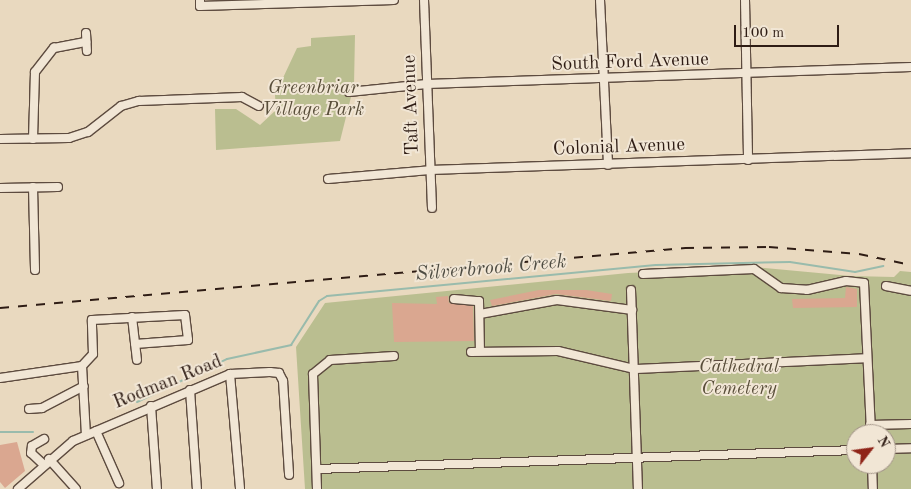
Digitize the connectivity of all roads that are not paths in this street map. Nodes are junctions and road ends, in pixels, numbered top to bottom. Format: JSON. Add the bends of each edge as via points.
{"nodes":[{"id":1,"x":394,"y":0,"type":"edge"},
{"id":2,"x":424,"y":0,"type":"edge"},
{"id":3,"x":600,"y":0,"type":"edge"},
{"id":4,"x":744,"y":0,"type":"edge"},
{"id":5,"x":200,"y":3,"type":"edge"},
{"id":6,"x":86,"y":34,"type":"dead end"},
{"id":7,"x":86,"y":42,"type":"junction"},
{"id":8,"x":87,"y":51,"type":"dead end"},
{"id":9,"x":911,"y":68,"type":"edge"},
{"id":10,"x":746,"y":75,"type":"junction"},
{"id":11,"x":604,"y":80,"type":"junction"},
{"id":12,"x":427,"y":84,"type":"junction"},
{"id":13,"x":349,"y":92,"type":"dead end"},
{"id":14,"x":259,"y":106,"type":"dead end"},
{"id":15,"x":33,"y":138,"type":"junction"},
{"id":16,"x":0,"y":139,"type":"edge"},
{"id":17,"x":911,"y":154,"type":"edge"},
{"id":18,"x":748,"y":160,"type":"junction"},
{"id":19,"x":608,"y":165,"type":"junction"},
{"id":20,"x":430,"y":170,"type":"junction"},
{"id":21,"x":328,"y":179,"type":"dead end"},
{"id":22,"x":32,"y":187,"type":"junction"},
{"id":23,"x":58,"y":187,"type":"dead end"},
{"id":24,"x":0,"y":188,"type":"edge"},
{"id":25,"x":432,"y":208,"type":"dead end"},
{"id":26,"x":35,"y":270,"type":"dead end"},
{"id":27,"x":642,"y":274,"type":"dead end"},
{"id":28,"x":886,"y":286,"type":"dead end"},
{"id":29,"x":631,"y":290,"type":"dead end"},
{"id":30,"x":911,"y":291,"type":"edge"},
{"id":31,"x":454,"y":299,"type":"dead end"},
{"id":32,"x":632,"y":310,"type":"junction"},
{"id":33,"x":480,"y":314,"type":"junction"},
{"id":34,"x":132,"y":317,"type":"junction"},
{"id":35,"x":135,"y":344,"type":"junction"},
{"id":36,"x":480,"y":351,"type":"junction"},
{"id":37,"x":471,"y":352,"type":"dead end"},
{"id":38,"x":394,"y":356,"type":"dead end"},
{"id":39,"x":867,"y":358,"type":"junction"},
{"id":40,"x":137,"y":360,"type":"dead end"},
{"id":41,"x":82,"y":366,"type":"junction"},
{"id":42,"x":635,"y":369,"type":"junction"},
{"id":43,"x":230,"y":374,"type":"junction"},
{"id":44,"x":0,"y":378,"type":"edge"},
{"id":45,"x":84,"y":386,"type":"junction"},
{"id":46,"x":190,"y":390,"type":"junction"},
{"id":47,"x":151,"y":406,"type":"junction"},
{"id":48,"x":28,"y":409,"type":"dead end"},
{"id":49,"x":870,"y":424,"type":"edge"},
{"id":50,"x":896,"y":424,"type":"edge"},
{"id":51,"x":911,"y":424,"type":"edge"},
{"id":52,"x":96,"y":431,"type":"junction"},
{"id":53,"x":86,"y":435,"type":"junction"},
{"id":54,"x":44,"y":439,"type":"dead end"},
{"id":55,"x":911,"y":448,"type":"edge"},
{"id":56,"x":896,"y":449,"type":"edge"},
{"id":57,"x":846,"y":450,"type":"edge"},
{"id":58,"x":637,"y":458,"type":"junction"},
{"id":59,"x":46,"y":462,"type":"junction"},
{"id":60,"x":317,"y":469,"type":"junction"},
{"id":61,"x":872,"y":474,"type":"edge"},
{"id":62,"x":289,"y":475,"type":"dead end"},
{"id":63,"x":120,"y":483,"type":"dead end"},
{"id":64,"x":23,"y":487,"type":"edge"},
{"id":65,"x":76,"y":489,"type":"edge"},
{"id":66,"x":156,"y":489,"type":"edge"},
{"id":67,"x":197,"y":489,"type":"edge"},
{"id":68,"x":240,"y":489,"type":"edge"},
{"id":69,"x":317,"y":489,"type":"edge"},
{"id":70,"x":638,"y":489,"type":"edge"},
{"id":71,"x":873,"y":489,"type":"edge"}],
"edges":[{"from":1,"to":5,"type":"street"},
{"from":2,"to":12,"type":"street","name":"Taft Avenue"},
{"from":3,"to":11,"type":"street"},
{"from":4,"to":10,"type":"street"},
{"from":6,"to":7,"type":"street"},
{"from":7,"to":8,"type":"street"},
{"from":7,"to":15,"type":"street","via":[[54,48],[35,72]]},
{"from":9,"to":10,"type":"street","name":"South Ford Avenue"},
{"from":10,"to":11,"type":"street","name":"South Ford Avenue"},
{"from":10,"to":18,"type":"street"},
{"from":11,"to":12,"type":"street","name":"South Ford Avenue"},
{"from":11,"to":19,"type":"street"},
{"from":12,"to":13,"type":"street","name":"South Ford Avenue"},
{"from":12,"to":20,"type":"street","name":"Taft Avenue"},
{"from":14,"to":15,"type":"street","via":[[242,97],[139,101],[121,106],[88,132]]},
{"from":15,"to":16,"type":"street"},
{"from":17,"to":18,"type":"street","name":"Colonial Avenue"},
{"from":18,"to":19,"type":"street","name":"Colonial Avenue"},
{"from":19,"to":20,"type":"street","name":"Colonial Avenue"},
{"from":20,"to":21,"type":"street","name":"Colonial Avenue"},
{"from":20,"to":25,"type":"street","name":"Taft Avenue"},
{"from":22,"to":23,"type":"street"},
{"from":22,"to":24,"type":"street"},
{"from":22,"to":26,"type":"street"},
{"from":27,"to":39,"type":"street","via":[[754,270],[781,288],[807,290],[846,281],[864,283]]},
{"from":28,"to":30,"type":"street"},
{"from":29,"to":32,"type":"street"},
{"from":31,"to":33,"type":"street","via":[[477,300]]},
{"from":32,"to":33,"type":"street","via":[[557,300]]},
{"from":32,"to":42,"type":"street"},
{"from":33,"to":36,"type":"street"},
{"from":34,"to":35,"type":"street"},
{"from":34,"to":35,"type":"street","via":[[180,312],[185,315],[190,336],[188,340]]},
{"from":34,"to":41,"type":"street","via":[[92,320],[93,354]]},
{"from":35,"to":40,"type":"street"},
{"from":36,"to":37,"type":"street"},
{"from":36,"to":42,"type":"street","via":[[558,351]]},
{"from":38,"to":60,"type":"street","via":[[336,359],[316,368],[313,378]]},
{"from":39,"to":42,"type":"street"},
{"from":39,"to":49,"type":"street"},
{"from":41,"to":44,"type":"street"},
{"from":41,"to":45,"type":"street"},
{"from":42,"to":58,"type":"street"},
{"from":43,"to":46,"type":"street","name":"Rodman Road"},
{"from":43,"to":62,"type":"street","name":"Rodman Road","via":[[281,375]]},
{"from":43,"to":68,"type":"street"},
{"from":45,"to":48,"type":"street","via":[[42,408]]},
{"from":45,"to":53,"type":"street"},
{"from":46,"to":47,"type":"street","name":"Rodman Road"},
{"from":46,"to":67,"type":"street"},
{"from":47,"to":52,"type":"street","name":"Rodman Road"},
{"from":47,"to":66,"type":"street"},
{"from":50,"to":51,"type":"street"},
{"from":52,"to":53,"type":"street","name":"Rodman Road"},
{"from":52,"to":63,"type":"street"},
{"from":53,"to":59,"type":"street","name":"Rodman Road"},
{"from":54,"to":59,"type":"street","via":[[32,446],[31,453]]},
{"from":55,"to":56,"type":"street"},
{"from":57,"to":58,"type":"street"},
{"from":58,"to":60,"type":"street"},
{"from":58,"to":70,"type":"street"},
{"from":59,"to":64,"type":"street","name":"Rodman Road"},
{"from":59,"to":65,"type":"street"},
{"from":60,"to":69,"type":"street"},
{"from":61,"to":71,"type":"street"}]}
